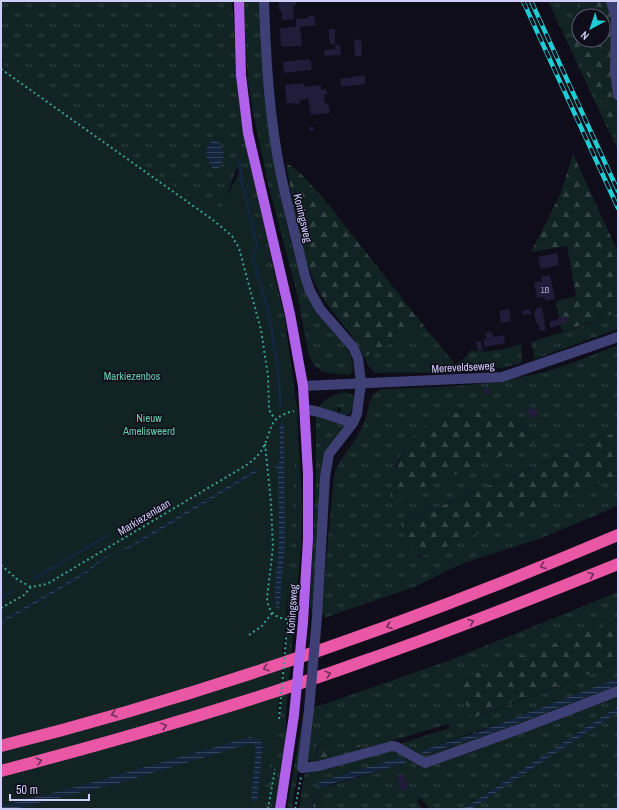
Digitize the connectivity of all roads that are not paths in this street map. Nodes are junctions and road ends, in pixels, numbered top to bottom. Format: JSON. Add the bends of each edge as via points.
{"nodes":[{"id":1,"x":240,"y":1,"type":"edge"},
{"id":2,"x":264,"y":1,"type":"edge"},
{"id":3,"x":611,"y":1,"type":"edge"},
{"id":4,"x":618,"y":95,"type":"edge"},
{"id":5,"x":618,"y":337,"type":"edge"},
{"id":6,"x":360,"y":383,"type":"junction"},
{"id":7,"x":303,"y":386,"type":"junction"},
{"id":8,"x":305,"y":409,"type":"junction"},
{"id":9,"x":353,"y":423,"type":"junction"},
{"id":10,"x":618,"y":535,"type":"edge"},
{"id":11,"x":618,"y":564,"type":"edge"},
{"id":12,"x":618,"y":691,"type":"edge"},
{"id":13,"x":1,"y":746,"type":"edge"},
{"id":14,"x":1,"y":771,"type":"edge"},
{"id":15,"x":280,"y":809,"type":"edge"}],
"edges":[{"from":1,"to":7,"type":"main road","name":"Koningsweg","via":[[242,75],[248,133],[290,314]]},
{"from":2,"to":6,"type":"street","name":"Koningsweg","via":[[273,128],[280,174],[305,276],[320,309],[353,347],[358,358]]},
{"from":3,"to":4,"type":"street","via":[[616,19],[615,71]]},
{"from":5,"to":6,"type":"street","name":"Mereveldseweg","via":[[502,376]]},
{"from":6,"to":7,"type":"street","name":"Mereveldseweg"},
{"from":6,"to":9,"type":"street","name":"Koningsweg"},
{"from":7,"to":8,"type":"main road","name":"Koningsweg"},
{"from":8,"to":9,"type":"street"},
{"from":8,"to":15,"type":"main road","name":"Koningsweg","bridge":true,"via":[[308,539],[303,622],[294,714]]},
{"from":9,"to":12,"type":"street","name":"Koningsweg","bridge":true,"via":[[329,454],[325,477],[317,617],[302,768],[392,746],[425,763],[430,762]]},
{"from":10,"to":13,"type":"highway","one_way":true,"via":[[487,589],[351,639],[181,695]]},
{"from":14,"to":11,"type":"highway","one_way":true,"via":[[234,705],[363,662]]}]}
